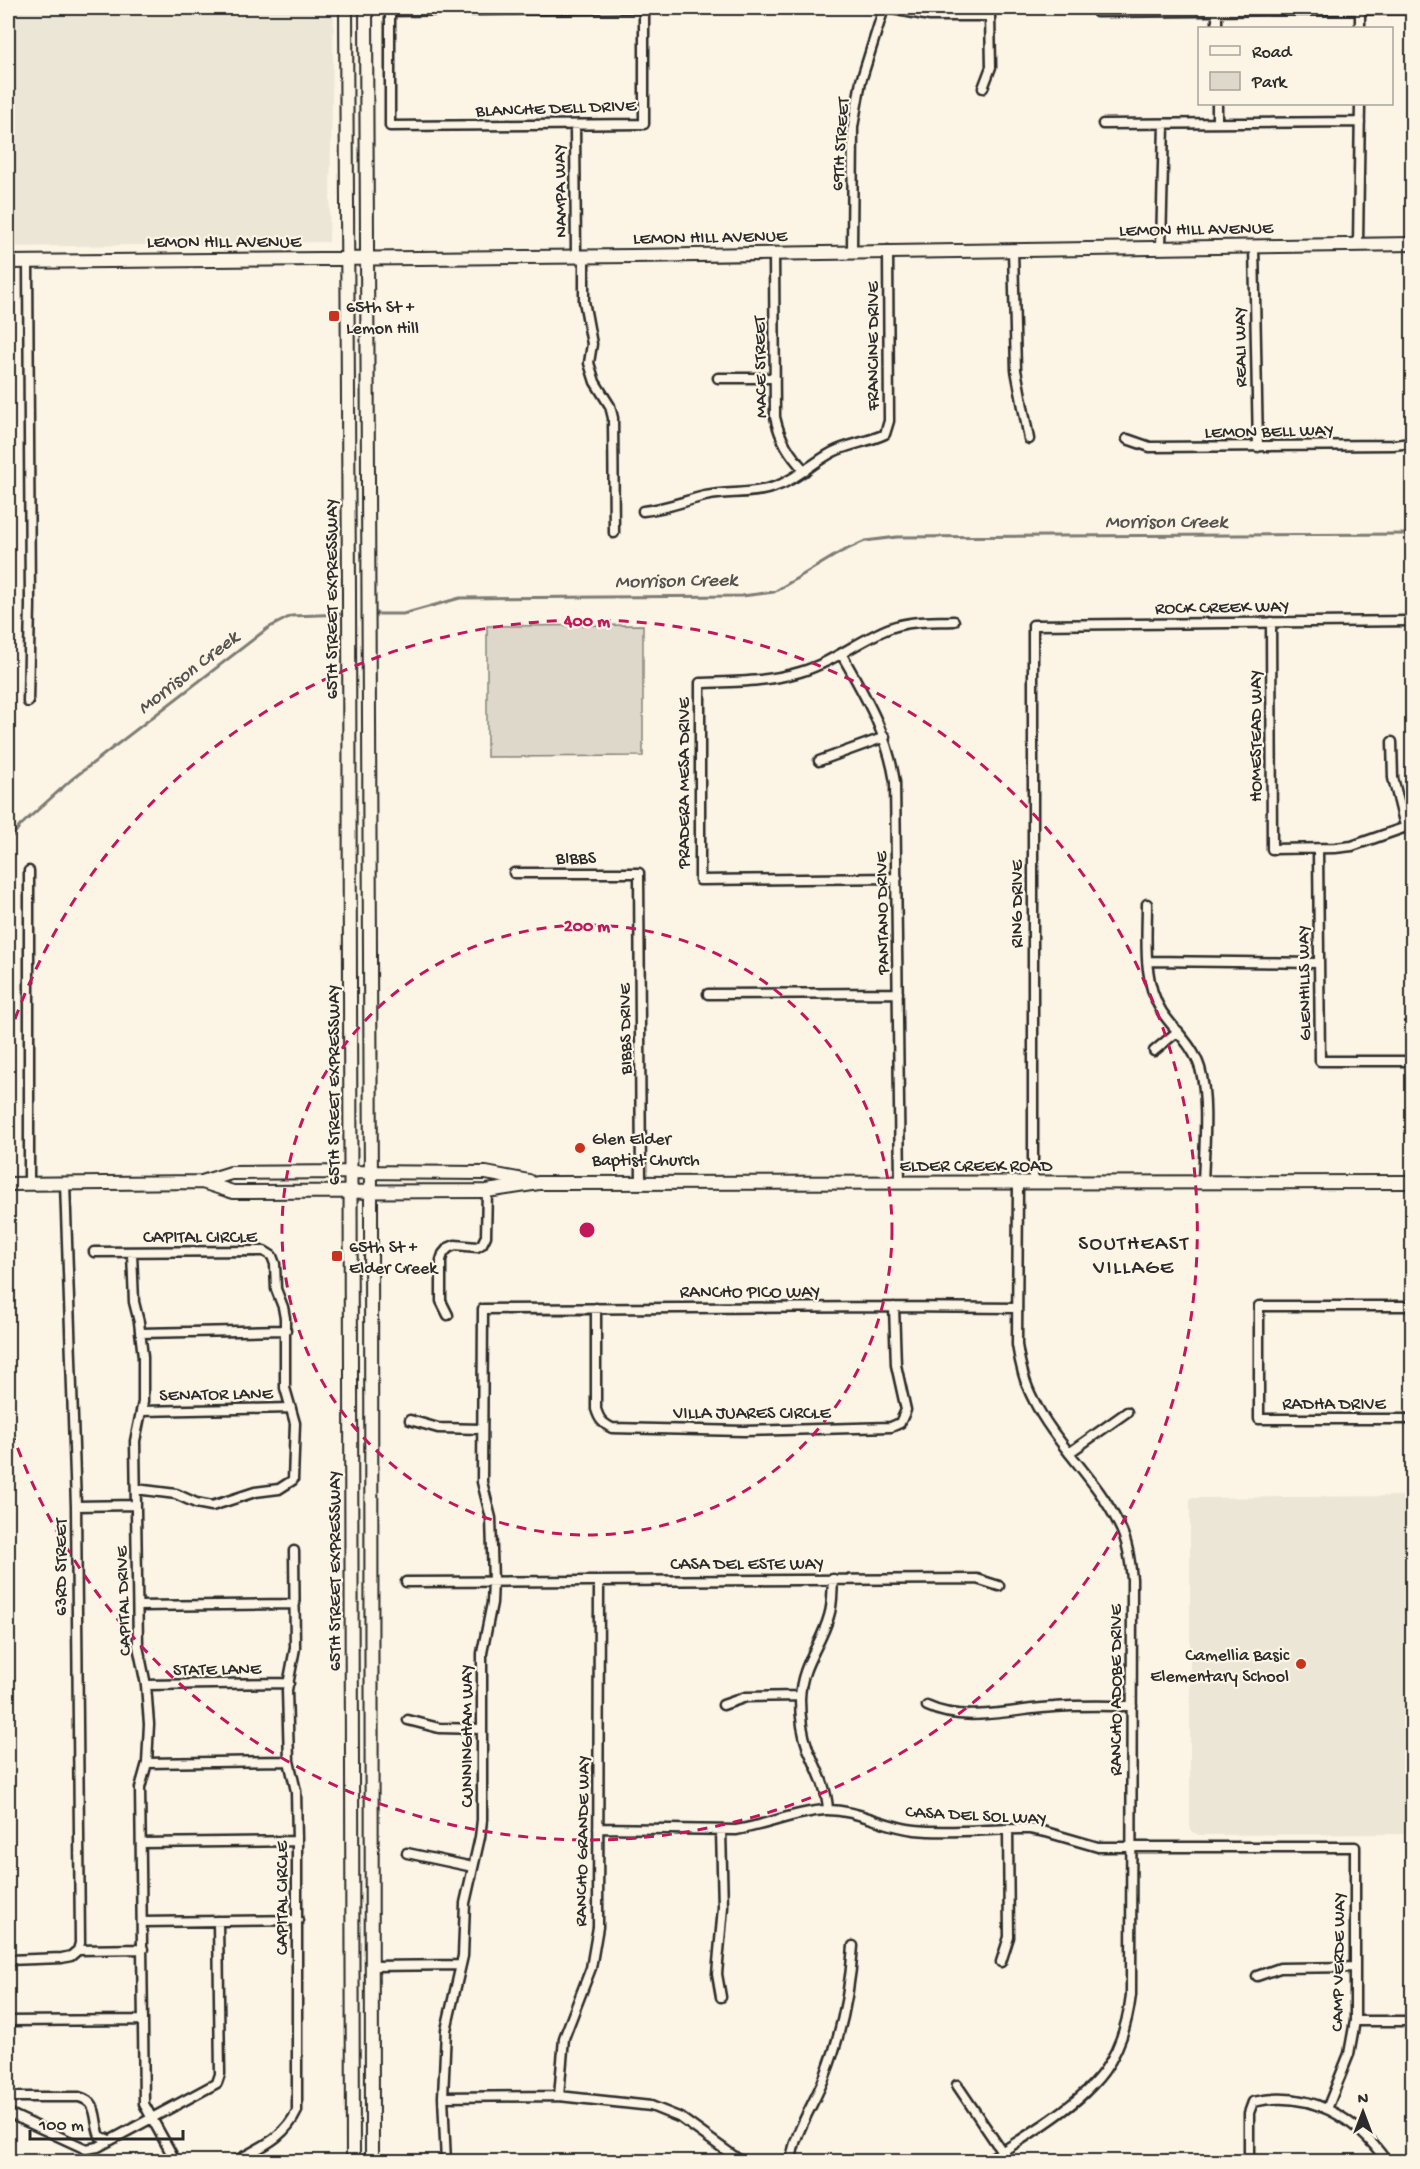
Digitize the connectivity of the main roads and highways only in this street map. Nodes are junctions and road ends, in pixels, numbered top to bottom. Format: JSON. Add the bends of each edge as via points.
{"nodes":[{"id":1,"x":346,"y":8,"type":"edge"},
{"id":2,"x":366,"y":8,"type":"edge"},
{"id":3,"x":1413,"y":244,"type":"edge"},
{"id":4,"x":346,"y":258,"type":"junction"},
{"id":5,"x":366,"y":259,"type":"junction"},
{"id":6,"x":8,"y":262,"type":"edge"},
{"id":7,"x":351,"y":1172,"type":"junction"},
{"id":8,"x":371,"y":1172,"type":"junction"},
{"id":9,"x":202,"y":1182,"type":"junction"},
{"id":10,"x":1413,"y":1182,"type":"edge"},
{"id":11,"x":539,"y":1183,"type":"junction"},
{"id":12,"x":8,"y":1184,"type":"edge"},
{"id":13,"x":351,"y":1192,"type":"junction"},
{"id":14,"x":371,"y":1192,"type":"junction"},
{"id":15,"x":353,"y":2162,"type":"edge"},
{"id":16,"x":372,"y":2162,"type":"edge"}],
"edges":[{"from":1,"to":4,"type":"main road","name":"65TH STREET EXPRESSWAY"},
{"from":2,"to":5,"type":"main road","name":"65TH STREET EXPRESSWAY"},
{"from":3,"to":5,"type":"main road","name":"LEMON HILL AVENUE"},
{"from":4,"to":5,"type":"main road","name":"LEMON HILL AVENUE"},
{"from":4,"to":6,"type":"main road","name":"LEMON HILL AVENUE"},
{"from":4,"to":7,"type":"main road","name":"65TH STREET EXPRESSWAY"},
{"from":5,"to":8,"type":"main road","name":"65TH STREET EXPRESSWAY"},
{"from":7,"to":8,"type":"main road","name":"ELDER CREEK ROAD"},
{"from":7,"to":9,"type":"main road","name":"ELDER CREEK ROAD","via":[[231,1173]]},
{"from":7,"to":13,"type":"main road","name":"65TH STREET EXPRESSWAY"},
{"from":8,"to":11,"type":"main road","name":"ELDER CREEK ROAD","via":[[486,1173]]},
{"from":8,"to":14,"type":"main road","name":"65TH STREET EXPRESSWAY"},
{"from":9,"to":12,"type":"main road","name":"ELDER CREEK ROAD"},
{"from":9,"to":13,"type":"main road","name":"ELDER CREEK ROAD","via":[[233,1192]]},
{"from":10,"to":11,"type":"main road","name":"ELDER CREEK ROAD"},
{"from":11,"to":14,"type":"main road","name":"ELDER CREEK ROAD","via":[[487,1191]]},
{"from":13,"to":14,"type":"main road","name":"ELDER CREEK ROAD"},
{"from":13,"to":15,"type":"main road","name":"65TH STREET EXPRESSWAY"},
{"from":14,"to":16,"type":"main road","name":"65TH STREET EXPRESSWAY"}]}
